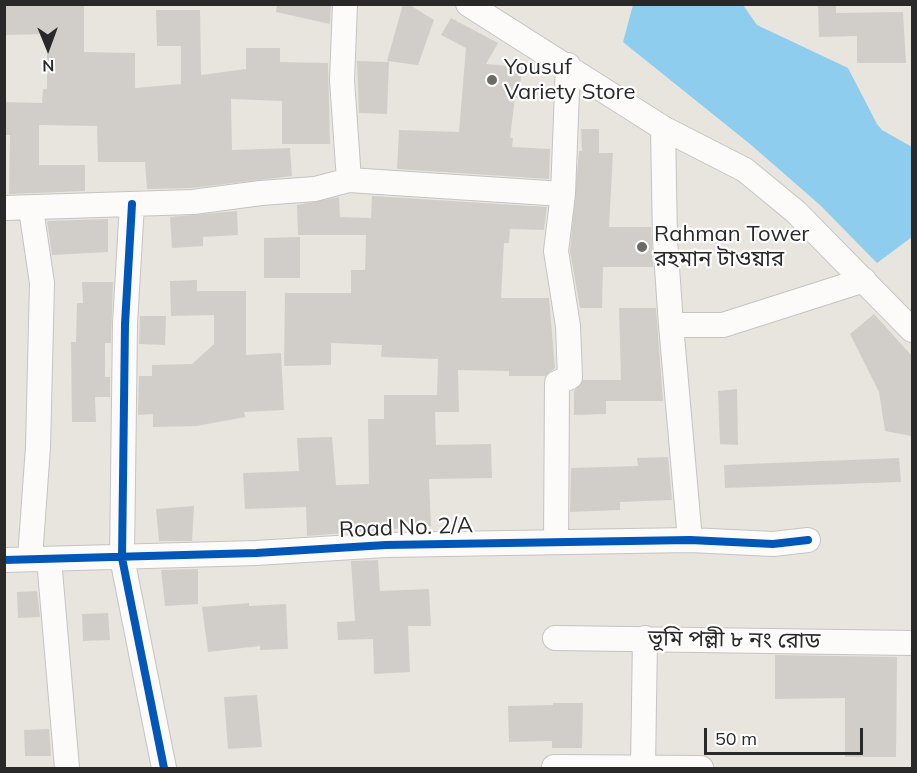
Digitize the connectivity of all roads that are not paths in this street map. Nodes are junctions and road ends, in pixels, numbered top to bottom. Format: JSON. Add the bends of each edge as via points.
{"nodes":[{"id":1,"x":345,"y":4,"type":"edge"},
{"id":2,"x":468,"y":4,"type":"edge"},
{"id":3,"x":568,"y":65,"type":"junction"},
{"id":4,"x":663,"y":128,"type":"junction"},
{"id":5,"x":349,"y":180,"type":"junction"},
{"id":6,"x":563,"y":194,"type":"junction"},
{"id":7,"x":132,"y":204,"type":"junction"},
{"id":8,"x":4,"y":208,"type":"edge"},
{"id":9,"x":31,"y":209,"type":"junction"},
{"id":10,"x":864,"y":280,"type":"junction"},
{"id":11,"x":671,"y":325,"type":"junction"},
{"id":12,"x":912,"y":330,"type":"edge"},
{"id":13,"x":690,"y":540,"type":"junction"},
{"id":14,"x":808,"y":540,"type":"dead end"},
{"id":15,"x":556,"y":542,"type":"junction"},
{"id":16,"x":40,"y":558,"type":"junction"},
{"id":17,"x":122,"y":558,"type":"junction"},
{"id":18,"x":4,"y":560,"type":"edge"},
{"id":19,"x":555,"y":638,"type":"dead end"},
{"id":20,"x":645,"y":638,"type":"junction"},
{"id":21,"x":912,"y":643,"type":"edge"},
{"id":22,"x":554,"y":767,"type":"edge"},
{"id":23,"x":68,"y":768,"type":"edge"},
{"id":24,"x":164,"y":768,"type":"edge"},
{"id":25,"x":643,"y":768,"type":"edge"},
{"id":26,"x":701,"y":768,"type":"edge"}],
"edges":[{"from":1,"to":5,"type":"street","via":[[342,80]]},
{"from":2,"to":3,"type":"street"},
{"from":3,"to":4,"type":"street"},
{"from":3,"to":6,"type":"street"},
{"from":4,"to":10,"type":"street","via":[[745,170],[796,212]]},
{"from":4,"to":11,"type":"street"},
{"from":5,"to":6,"type":"street"},
{"from":5,"to":7,"type":"street","via":[[315,189]]},
{"from":6,"to":15,"type":"street","via":[[556,251],[570,376],[557,383]]},
{"from":7,"to":9,"type":"street"},
{"from":7,"to":17,"type":"street","via":[[124,324]]},
{"from":8,"to":9,"type":"street"},
{"from":9,"to":16,"type":"street","via":[[42,283]]},
{"from":10,"to":11,"type":"street","via":[[723,325]]},
{"from":10,"to":12,"type":"street"},
{"from":11,"to":13,"type":"street"},
{"from":13,"to":14,"type":"street","name":"Road No. 2/A","via":[[773,544]]},
{"from":13,"to":15,"type":"street","name":"Road No. 2/A"},
{"from":15,"to":17,"type":"street","name":"Road No. 2/A","via":[[386,545]]},
{"from":16,"to":17,"type":"street","name":"Road No. 2/A"},
{"from":16,"to":18,"type":"street","name":"Road No. 2/A"},
{"from":16,"to":23,"type":"street"},
{"from":17,"to":24,"type":"street"},
{"from":19,"to":20,"type":"street","name":"ভূমি পল্লী ৮ নং রোড"},
{"from":20,"to":21,"type":"street","name":"ভূমি পল্লী ৮ নং রোড"},
{"from":20,"to":25,"type":"street"},
{"from":22,"to":25,"type":"street"},
{"from":25,"to":26,"type":"street"}]}
